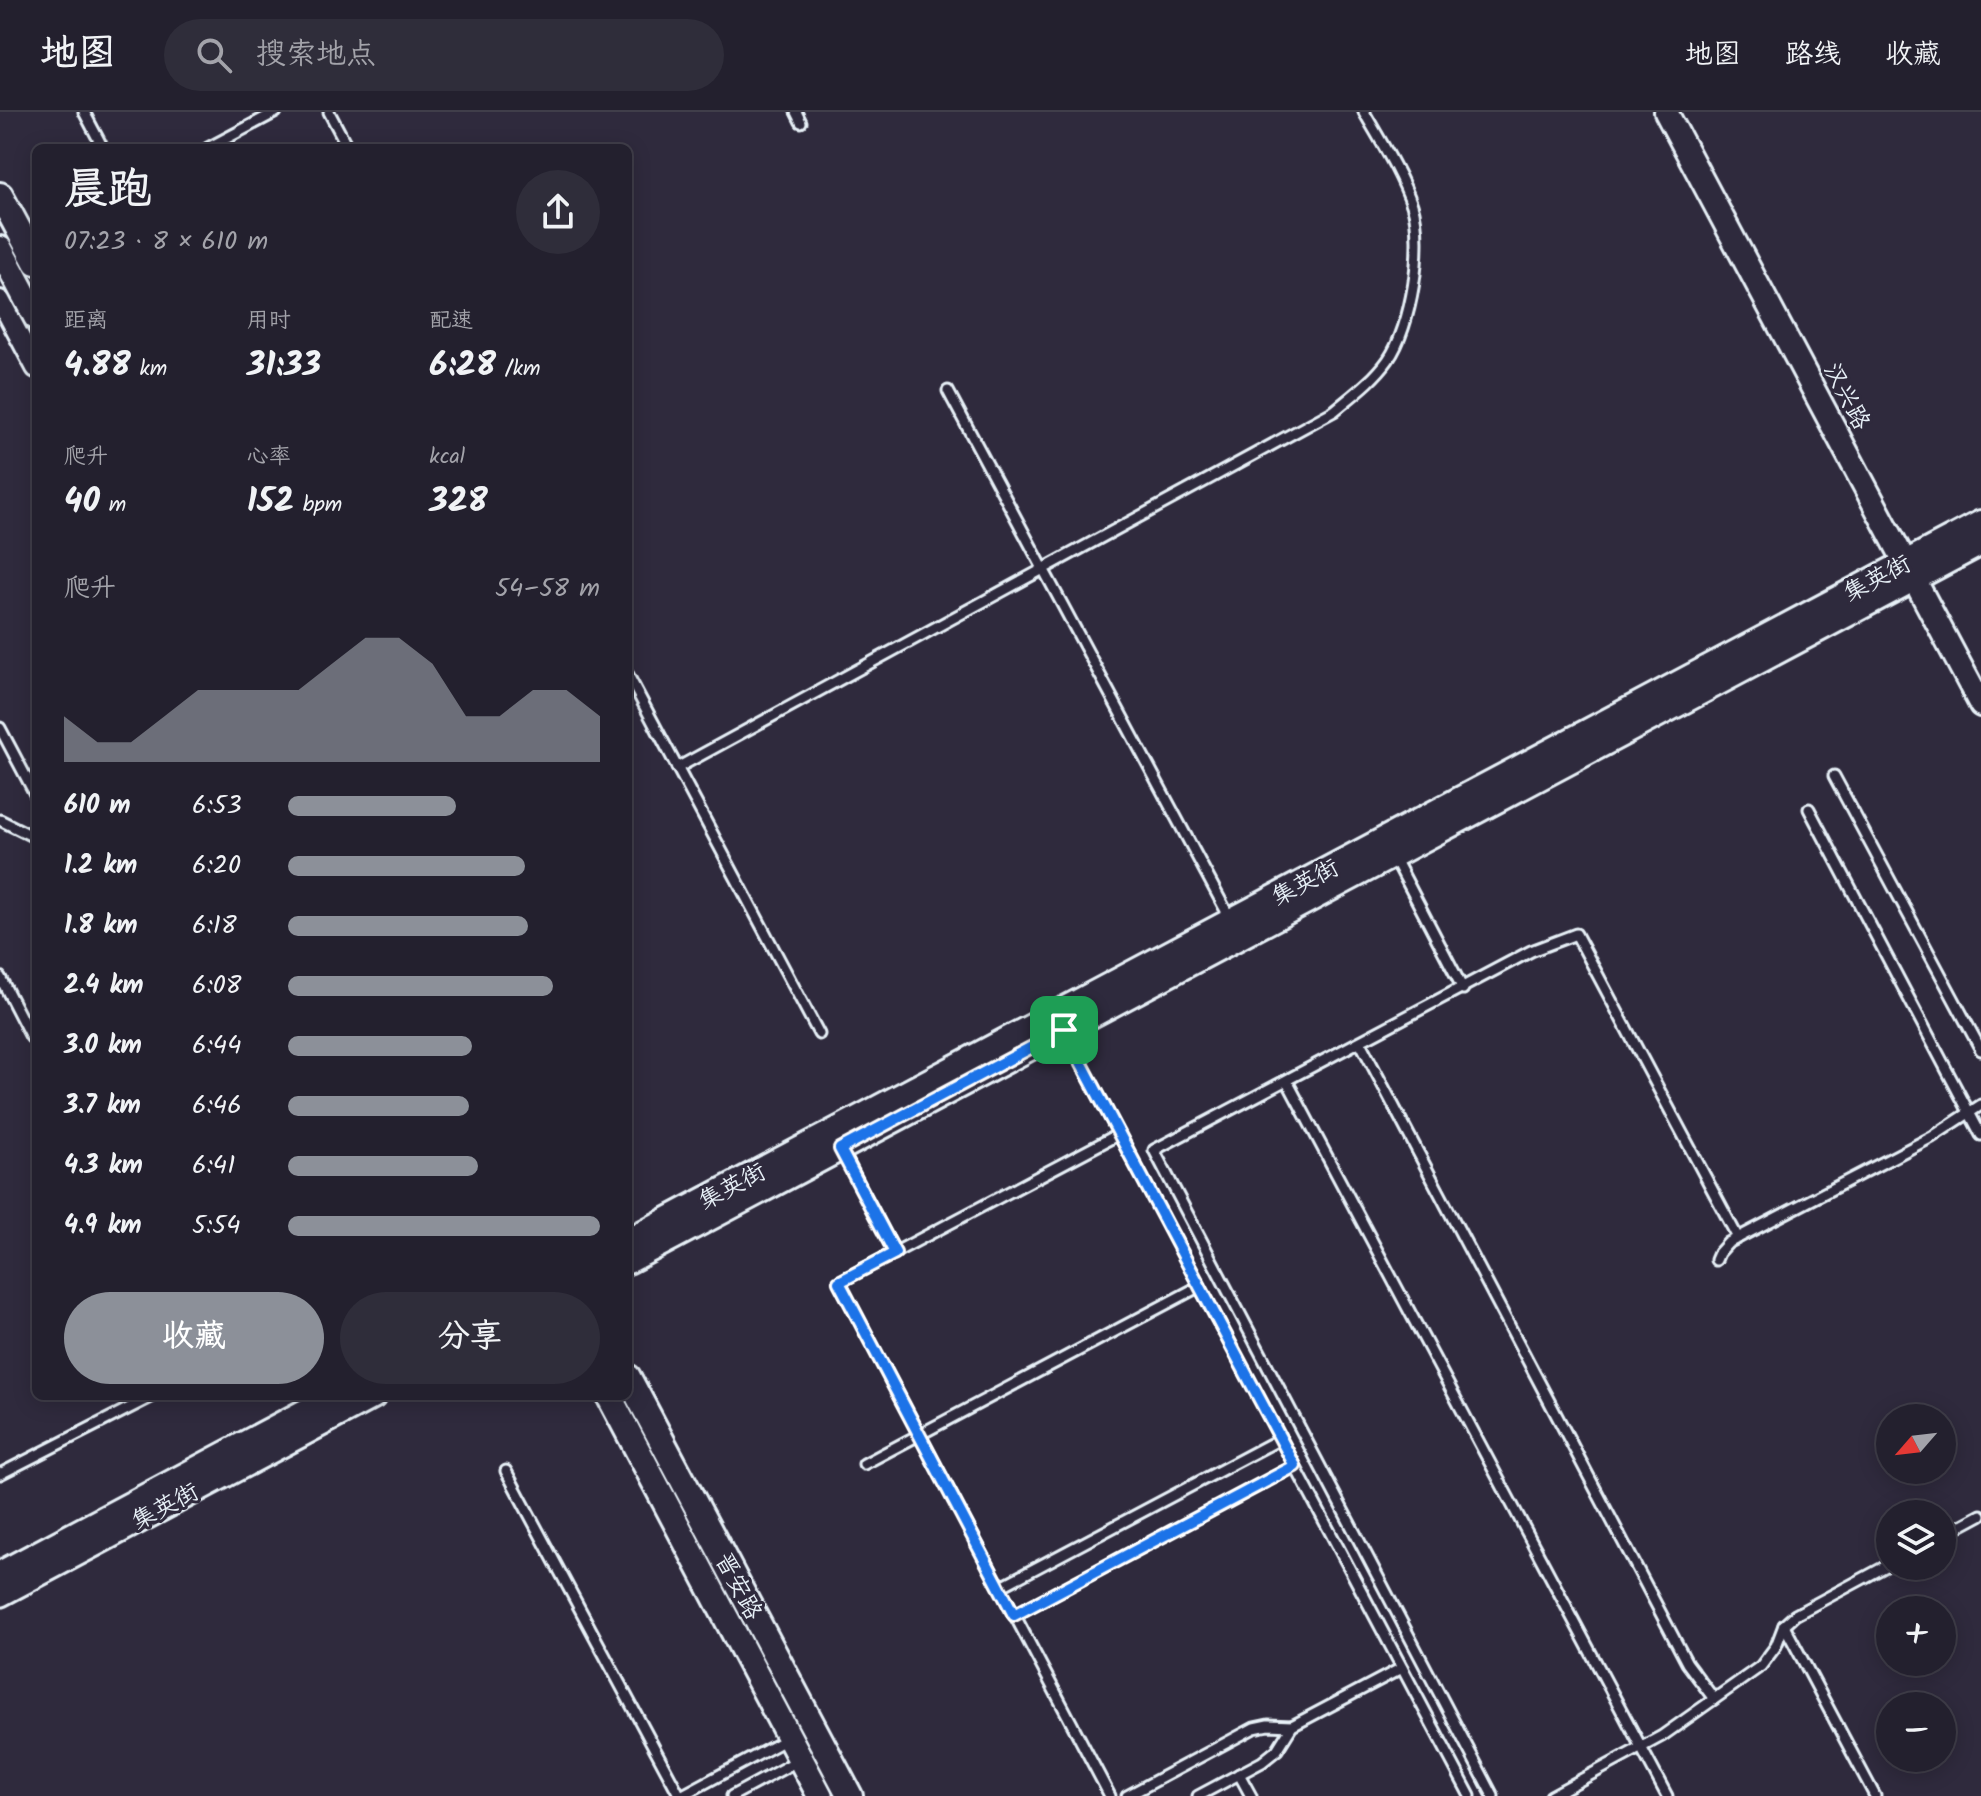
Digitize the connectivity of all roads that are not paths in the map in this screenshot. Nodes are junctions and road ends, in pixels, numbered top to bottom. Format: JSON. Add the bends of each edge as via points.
{"nodes":[{"id":1,"x":84,"y":112,"type":"edge"},
{"id":2,"x":276,"y":112,"type":"edge"},
{"id":3,"x":329,"y":112,"type":"edge"},
{"id":4,"x":1364,"y":112,"type":"edge"},
{"id":5,"x":1666,"y":112,"type":"edge"},
{"id":6,"x":1682,"y":112,"type":"edge"},
{"id":7,"x":101,"y":144,"type":"edge"},
{"id":8,"x":216,"y":144,"type":"edge"},
{"id":9,"x":346,"y":144,"type":"edge"},
{"id":10,"x":0,"y":195,"type":"edge"},
{"id":11,"x":32,"y":255,"type":"edge"},
{"id":12,"x":3,"y":263,"type":"edge"},
{"id":13,"x":0,"y":300,"type":"edge"},
{"id":14,"x":32,"y":310,"type":"edge"},
{"id":15,"x":32,"y":360,"type":"edge"},
{"id":16,"x":948,"y":391,"type":"dead end"},
{"id":17,"x":1981,"y":523,"type":"edge"},
{"id":18,"x":1975,"y":550,"type":"edge"},
{"id":19,"x":1916,"y":568,"type":"junction"},
{"id":20,"x":1043,"y":569,"type":"junction"},
{"id":21,"x":1981,"y":675,"type":"edge"},
{"id":22,"x":632,"y":683,"type":"edge"},
{"id":23,"x":1981,"y":705,"type":"edge"},
{"id":24,"x":0,"y":728,"type":"edge"},
{"id":25,"x":677,"y":768,"type":"junction"},
{"id":26,"x":1834,"y":776,"type":"dead end"},
{"id":27,"x":32,"y":788,"type":"edge"},
{"id":28,"x":1809,"y":809,"type":"dead end"},
{"id":29,"x":0,"y":820,"type":"edge"},
{"id":30,"x":32,"y":836,"type":"edge"},
{"id":31,"x":1393,"y":855,"type":"junction"},
{"id":32,"x":1231,"y":921,"type":"junction"},
{"id":33,"x":0,"y":977,"type":"edge"},
{"id":34,"x":1463,"y":989,"type":"junction"},
{"id":35,"x":1064,"y":1030,"type":"junction"},
{"id":36,"x":819,"y":1034,"type":"dead end"},
{"id":37,"x":31,"y":1037,"type":"dead end"},
{"id":38,"x":1360,"y":1042,"type":"junction"},
{"id":39,"x":1981,"y":1050,"type":"edge"},
{"id":40,"x":1287,"y":1081,"type":"junction"},
{"id":41,"x":1981,"y":1105,"type":"edge"},
{"id":42,"x":1969,"y":1112,"type":"junction"},
{"id":43,"x":1119,"y":1134,"type":"junction"},
{"id":44,"x":1981,"y":1135,"type":"edge"},
{"id":45,"x":840,"y":1149,"type":"junction"},
{"id":46,"x":1738,"y":1238,"type":"junction"},
{"id":47,"x":632,"y":1239,"type":"edge"},
{"id":48,"x":895,"y":1253,"type":"junction"},
{"id":49,"x":632,"y":1259,"type":"edge"},
{"id":50,"x":1716,"y":1260,"type":"dead end"},
{"id":51,"x":1200,"y":1286,"type":"junction"},
{"id":52,"x":632,"y":1385,"type":"edge"},
{"id":53,"x":145,"y":1400,"type":"edge"},
{"id":54,"x":327,"y":1400,"type":"edge"},
{"id":55,"x":365,"y":1400,"type":"edge"},
{"id":56,"x":611,"y":1400,"type":"edge"},
{"id":57,"x":919,"y":1435,"type":"junction"},
{"id":58,"x":1280,"y":1439,"type":"junction"},
{"id":59,"x":864,"y":1464,"type":"dead end"},
{"id":60,"x":1295,"y":1466,"type":"junction"},
{"id":61,"x":506,"y":1471,"type":"dead end"},
{"id":62,"x":0,"y":1474,"type":"edge"},
{"id":63,"x":1981,"y":1515,"type":"edge"},
{"id":64,"x":1956,"y":1528,"type":"edge"},
{"id":65,"x":1876,"y":1572,"type":"edge"},
{"id":66,"x":0,"y":1574,"type":"edge"},
{"id":67,"x":1000,"y":1587,"type":"junction"},
{"id":68,"x":0,"y":1594,"type":"edge"},
{"id":69,"x":1014,"y":1615,"type":"junction"},
{"id":70,"x":1784,"y":1625,"type":"junction"},
{"id":71,"x":1402,"y":1668,"type":"junction"},
{"id":72,"x":1714,"y":1699,"type":"junction"},
{"id":73,"x":1292,"y":1726,"type":"junction"},
{"id":74,"x":789,"y":1737,"type":"junction"},
{"id":75,"x":1641,"y":1748,"type":"junction"},
{"id":76,"x":801,"y":1759,"type":"junction"},
{"id":77,"x":1239,"y":1774,"type":"junction"},
{"id":78,"x":680,"y":1796,"type":"edge"},
{"id":79,"x":732,"y":1796,"type":"edge"},
{"id":80,"x":820,"y":1796,"type":"edge"},
{"id":81,"x":850,"y":1796,"type":"edge"},
{"id":82,"x":1110,"y":1796,"type":"edge"},
{"id":83,"x":1127,"y":1796,"type":"edge"},
{"id":84,"x":1198,"y":1796,"type":"edge"},
{"id":85,"x":1251,"y":1796,"type":"edge"},
{"id":86,"x":1470,"y":1796,"type":"edge"},
{"id":87,"x":1493,"y":1796,"type":"edge"},
{"id":88,"x":1551,"y":1796,"type":"edge"},
{"id":89,"x":1667,"y":1796,"type":"edge"},
{"id":90,"x":1875,"y":1796,"type":"edge"}],
"edges":[{"from":1,"to":7,"type":"lane"},
{"from":2,"to":8,"type":"lane"},
{"from":3,"to":9,"type":"lane"},
{"from":4,"to":20,"type":"lane","via":[[1414,209],[1412,293],[1389,358],[1370,382],[1334,411]]},
{"from":5,"to":19,"type":"street","name":"汉兴路"},
{"from":6,"to":19,"type":"street","name":"汉兴路"},
{"from":10,"to":11,"type":"main road"},
{"from":12,"to":14,"type":"main road"},
{"from":13,"to":15,"type":"street"},
{"from":16,"to":20,"type":"lane"},
{"from":17,"to":19,"type":"main road","name":"集英街"},
{"from":18,"to":19,"type":"main road","name":"集英街"},
{"from":19,"to":21,"type":"street","name":"汉兴路"},
{"from":19,"to":23,"type":"street","name":"汉兴路"},
{"from":19,"to":31,"type":"main road","name":"集英街"},
{"from":19,"to":32,"type":"main road","name":"集英街"},
{"from":20,"to":25,"type":"lane"},
{"from":20,"to":32,"type":"lane"},
{"from":22,"to":25,"type":"lane"},
{"from":24,"to":27,"type":"lane"},
{"from":25,"to":36,"type":"lane"},
{"from":26,"to":39,"type":"lane"},
{"from":28,"to":42,"type":"lane"},
{"from":29,"to":30,"type":"lane"},
{"from":31,"to":34,"type":"lane"},
{"from":31,"to":35,"type":"main road","name":"集英街"},
{"from":32,"to":47,"type":"main road","name":"集英街"},
{"from":33,"to":37,"type":"lane"},
{"from":34,"to":38,"type":"lane"},
{"from":34,"to":46,"type":"lane","via":[[1531,951],[1576,934]]},
{"from":35,"to":43,"type":"lane"},
{"from":35,"to":45,"type":"main road","name":"集英街"},
{"from":38,"to":40,"type":"lane"},
{"from":38,"to":72,"type":"lane","via":[[1687,1663]]},
{"from":40,"to":75,"type":"lane"},
{"from":40,"to":87,"type":"lane","via":[[1154,1150]]},
{"from":41,"to":42,"type":"lane"},
{"from":42,"to":44,"type":"lane"},
{"from":42,"to":46,"type":"lane","via":[[1932,1137]]},
{"from":43,"to":48,"type":"lane"},
{"from":43,"to":51,"type":"lane"},
{"from":45,"to":48,"type":"lane"},
{"from":45,"to":49,"type":"main road","name":"集英街"},
{"from":46,"to":50,"type":"lane"},
{"from":48,"to":57,"type":"lane","via":[[839,1282]]},
{"from":51,"to":57,"type":"lane"},
{"from":51,"to":58,"type":"lane"},
{"from":52,"to":81,"type":"main road","name":"晋安路"},
{"from":53,"to":62,"type":"lane"},
{"from":54,"to":66,"type":"main road","name":"集英街"},
{"from":55,"to":68,"type":"main road","name":"集英街"},
{"from":56,"to":74,"type":"main road","name":"晋安路"},
{"from":57,"to":59,"type":"lane"},
{"from":57,"to":67,"type":"lane"},
{"from":58,"to":60,"type":"lane"},
{"from":58,"to":67,"type":"lane"},
{"from":60,"to":69,"type":"lane"},
{"from":60,"to":71,"type":"lane"},
{"from":61,"to":78,"type":"lane"},
{"from":63,"to":64,"type":"lane"},
{"from":65,"to":70,"type":"lane"},
{"from":67,"to":69,"type":"lane"},
{"from":69,"to":82,"type":"lane"},
{"from":70,"to":72,"type":"lane","via":[[1761,1666]]},
{"from":70,"to":90,"type":"lane"},
{"from":71,"to":73,"type":"lane"},
{"from":71,"to":86,"type":"lane"},
{"from":72,"to":75,"type":"lane"},
{"from":73,"to":77,"type":"lane","via":[[1277,1750]]},
{"from":73,"to":83,"type":"lane","via":[[1254,1728]]},
{"from":74,"to":76,"type":"main road","name":"晋安路"},
{"from":74,"to":78,"type":"lane"},
{"from":75,"to":88,"type":"lane"},
{"from":75,"to":89,"type":"lane"},
{"from":76,"to":79,"type":"lane"},
{"from":76,"to":80,"type":"main road","name":"晋安路"},
{"from":77,"to":84,"type":"lane"},
{"from":77,"to":85,"type":"lane"}]}
